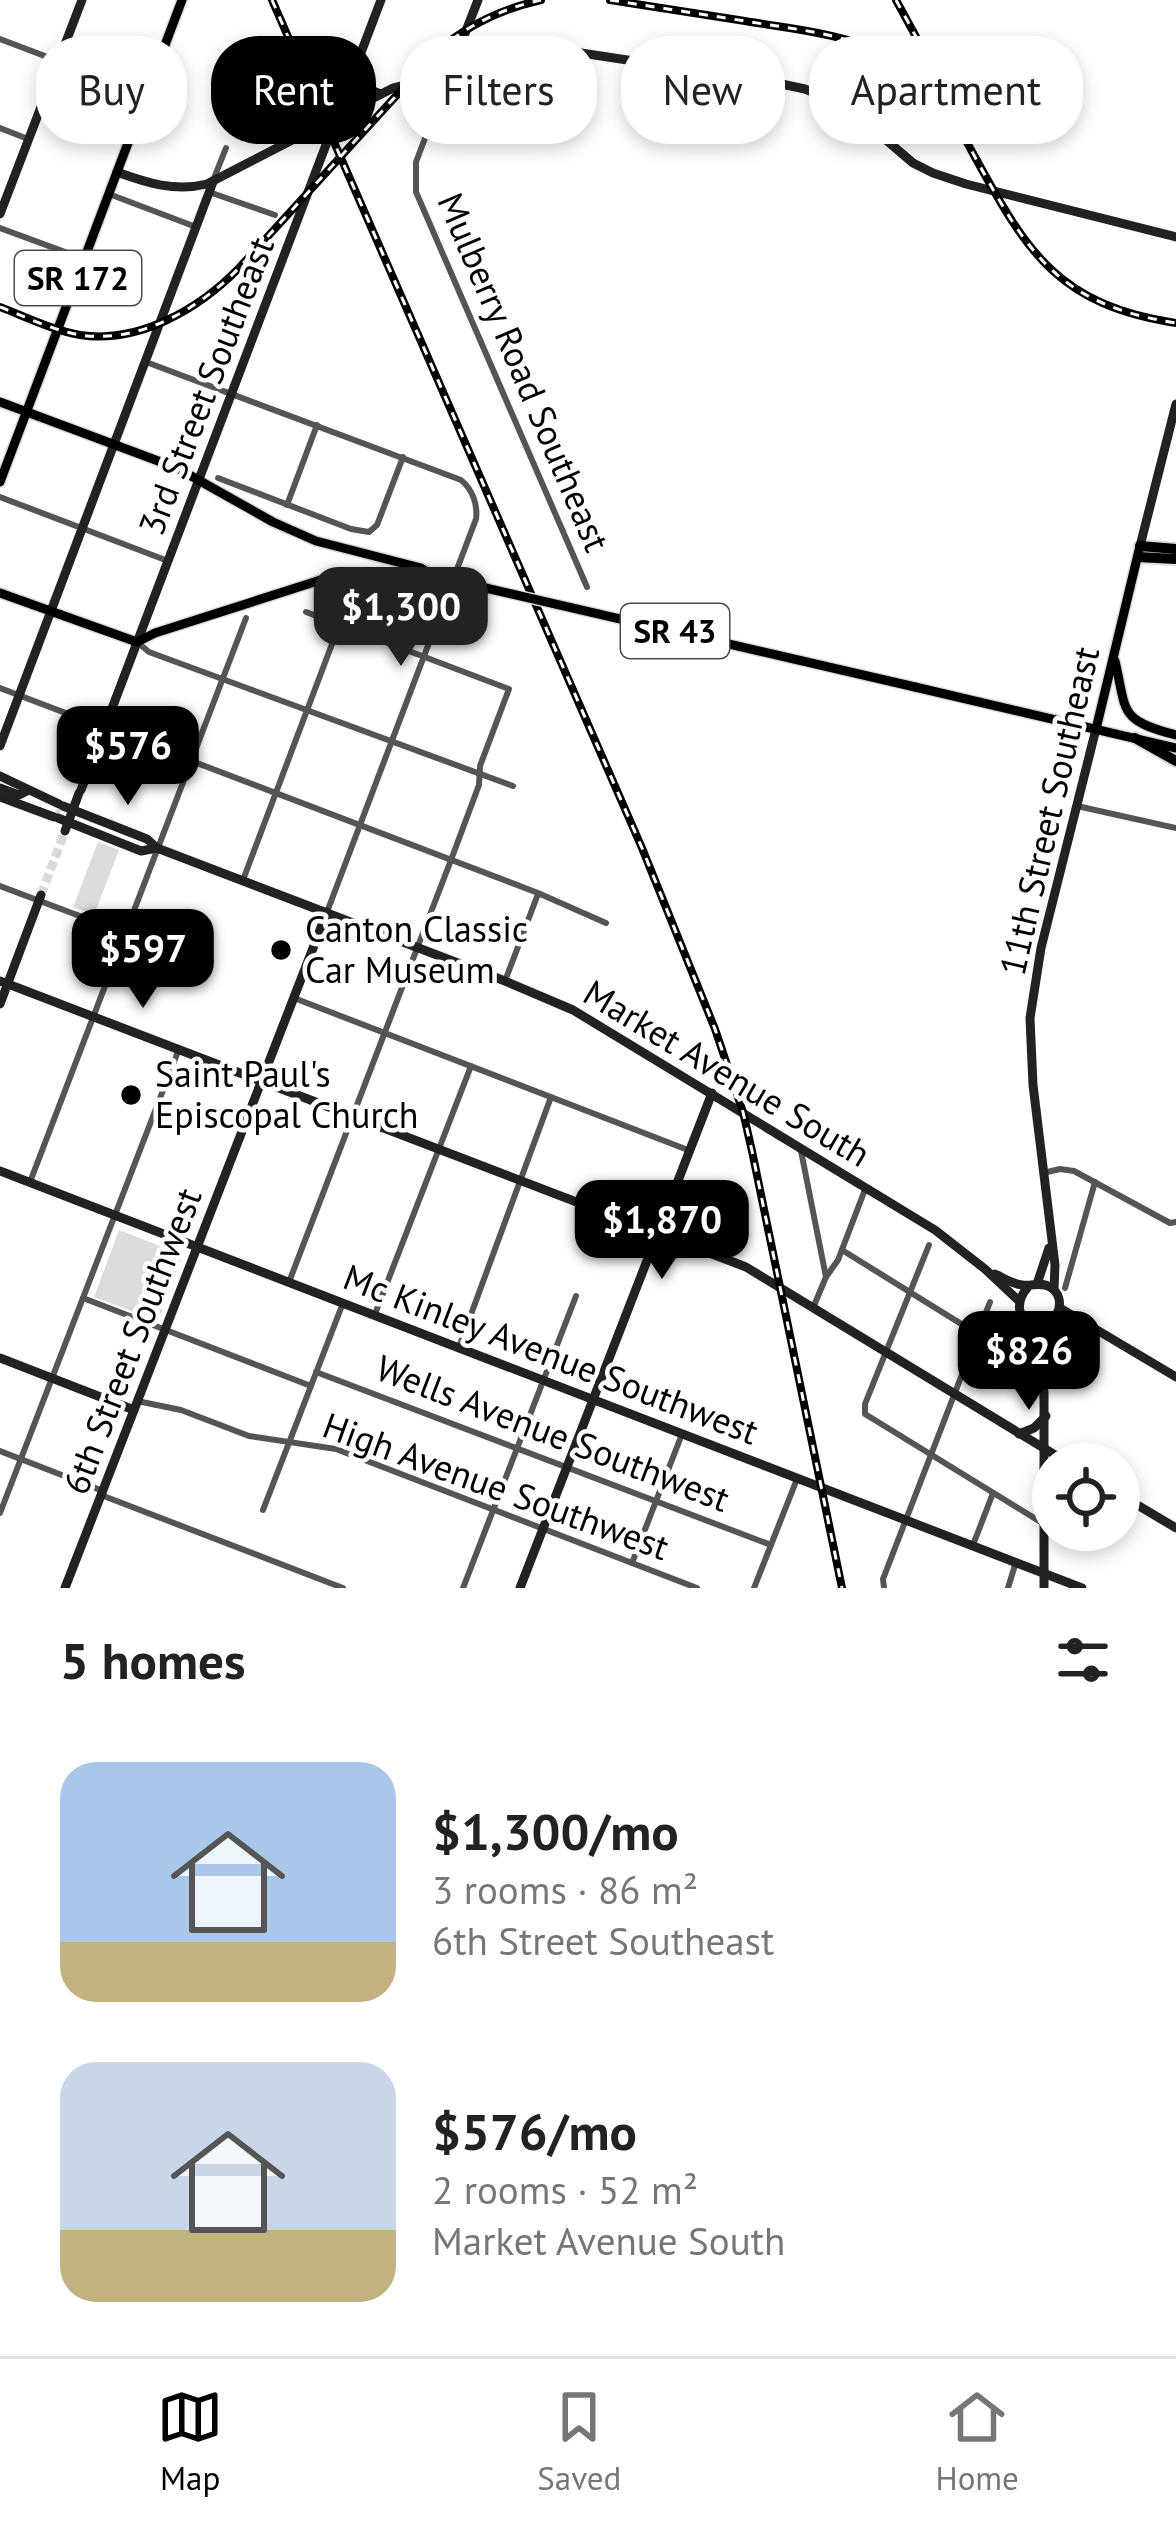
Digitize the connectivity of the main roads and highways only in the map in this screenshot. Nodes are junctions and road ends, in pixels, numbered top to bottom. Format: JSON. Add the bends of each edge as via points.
{"nodes":[{"id":1,"x":179,"y":1,"type":"edge"},
{"id":2,"x":0,"y":402,"type":"edge"},
{"id":3,"x":27,"y":412,"type":"junction"},
{"id":4,"x":0,"y":482,"type":"edge"},
{"id":5,"x":1176,"y":549,"type":"edge"},
{"id":6,"x":1139,"y":552,"type":"junction"},
{"id":7,"x":1176,"y":559,"type":"edge"},
{"id":8,"x":434,"y":576,"type":"junction"},
{"id":9,"x":0,"y":592,"type":"edge"},
{"id":10,"x":1114,"y":656,"type":"junction"},
{"id":11,"x":1096,"y":729,"type":"junction"},
{"id":12,"x":1176,"y":735,"type":"edge"},
{"id":13,"x":1135,"y":738,"type":"junction"},
{"id":14,"x":1176,"y":748,"type":"edge"},
{"id":15,"x":1176,"y":760,"type":"edge"}],
"edges":[{"from":1,"to":3,"type":"main road","number":"SR 172"},
{"from":2,"to":3,"type":"main road","number":"SR 43"},
{"from":3,"to":4,"type":"main road","number":"SR 172"},
{"from":3,"to":8,"type":"main road","number":"SR 43","via":[[200,479],[290,530]]},
{"from":5,"to":6,"type":"highway"},
{"from":6,"to":7,"type":"highway"},
{"from":6,"to":10,"type":"main road","name":"11th Street Southeast"},
{"from":8,"to":9,"type":"main road","number":"SR 43","via":[[324,578],[137,642]]},
{"from":8,"to":11,"type":"main road","number":"SR 43","bridge":true},
{"from":10,"to":11,"type":"main road","name":"11th Street Southeast"},
{"from":10,"to":12,"type":"main road","via":[[1127,712]]},
{"from":11,"to":13,"type":"main road","number":"SR 43"},
{"from":13,"to":14,"type":"main road","number":"SR 43"},
{"from":13,"to":15,"type":"highway"}]}
